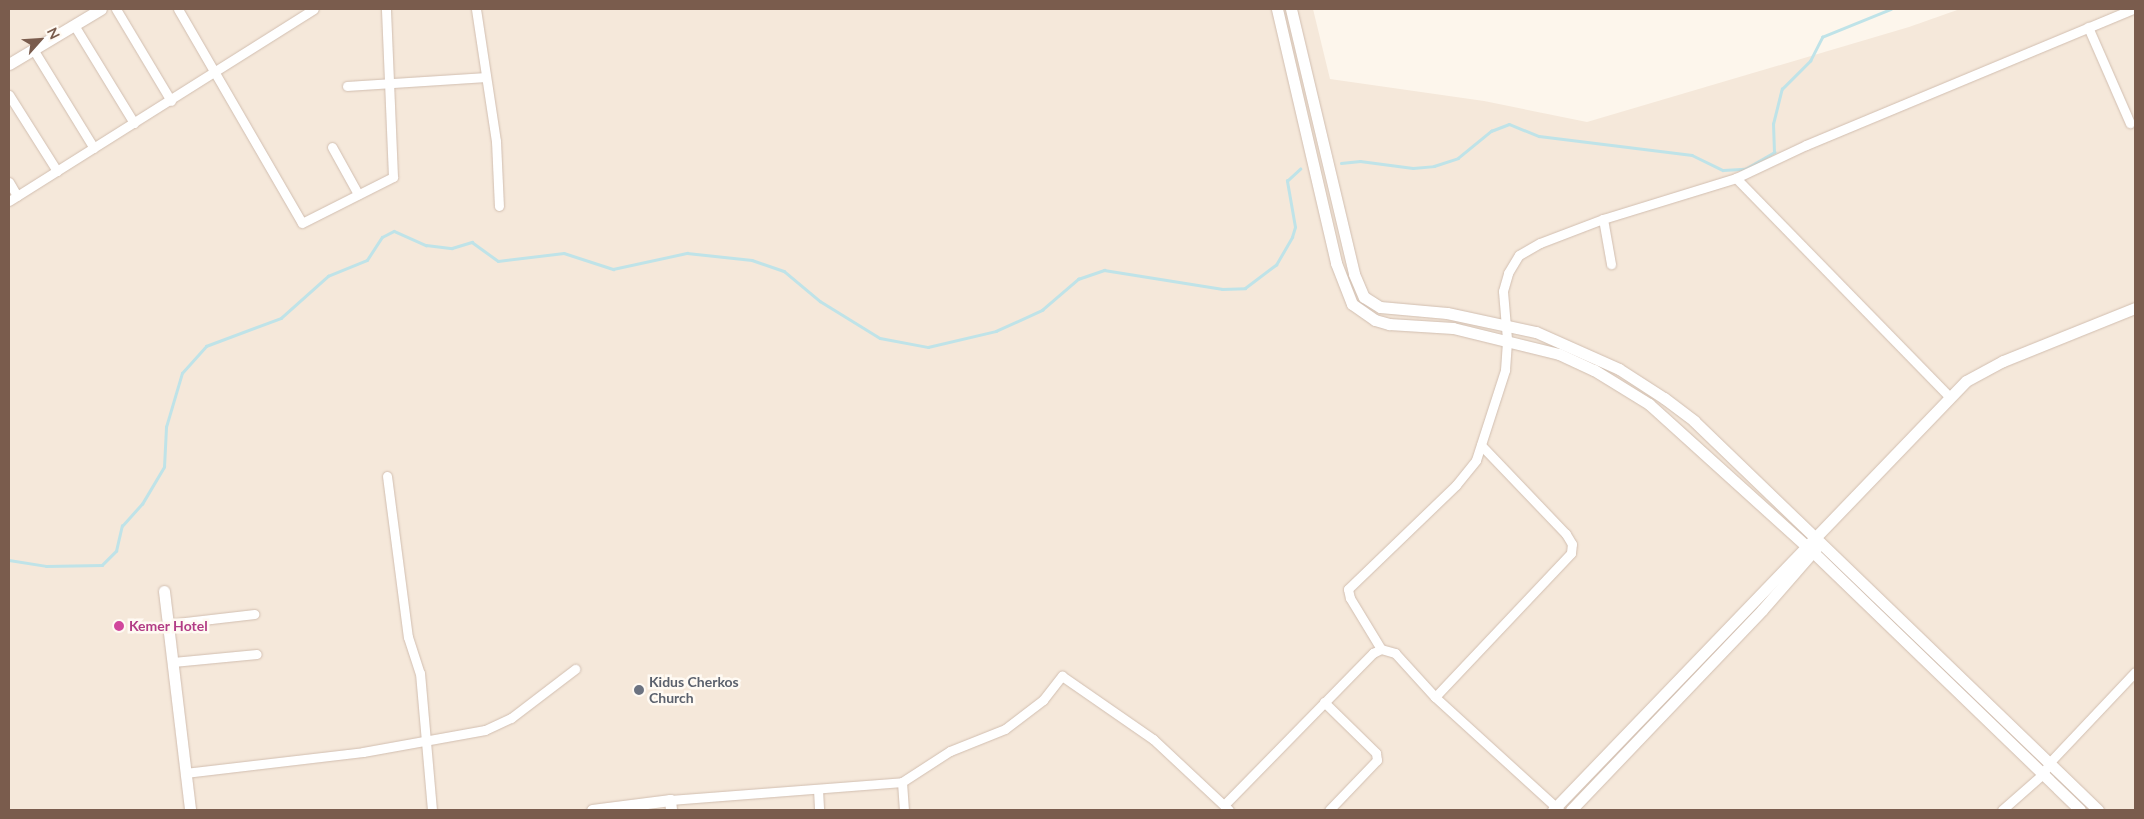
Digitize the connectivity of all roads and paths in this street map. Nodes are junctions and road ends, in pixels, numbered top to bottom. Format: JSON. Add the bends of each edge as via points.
{"nodes":[{"id":1,"x":101,"y":9,"type":"edge"},
{"id":2,"x":116,"y":9,"type":"edge"},
{"id":3,"x":178,"y":9,"type":"edge"},
{"id":4,"x":314,"y":9,"type":"edge"},
{"id":5,"x":386,"y":9,"type":"edge"},
{"id":6,"x":476,"y":9,"type":"edge"},
{"id":7,"x":1277,"y":9,"type":"edge"},
{"id":8,"x":1291,"y":9,"type":"edge"},
{"id":9,"x":2133,"y":9,"type":"edge"},
{"id":10,"x":74,"y":25,"type":"junction"},
{"id":11,"x":2088,"y":26,"type":"junction"},
{"id":12,"x":33,"y":49,"type":"junction"},
{"id":13,"x":9,"y":64,"type":"edge"},
{"id":14,"x":216,"y":72,"type":"junction"},
{"id":15,"x":486,"y":77,"type":"junction"},
{"id":16,"x":389,"y":83,"type":"junction"},
{"id":17,"x":347,"y":86,"type":"dead end"},
{"id":18,"x":9,"y":95,"type":"edge"},
{"id":19,"x":171,"y":100,"type":"junction"},
{"id":20,"x":134,"y":123,"type":"junction"},
{"id":21,"x":2130,"y":123,"type":"dead end"},
{"id":22,"x":332,"y":147,"type":"dead end"},
{"id":23,"x":94,"y":148,"type":"junction"},
{"id":24,"x":57,"y":172,"type":"junction"},
{"id":25,"x":1736,"y":178,"type":"junction"},
{"id":26,"x":9,"y":182,"type":"edge"},
{"id":27,"x":358,"y":194,"type":"junction"},
{"id":28,"x":17,"y":196,"type":"junction"},
{"id":29,"x":9,"y":201,"type":"edge"},
{"id":30,"x":499,"y":206,"type":"dead end"},
{"id":31,"x":1603,"y":219,"type":"junction"},
{"id":32,"x":1611,"y":264,"type":"dead end"},
{"id":33,"x":2135,"y":308,"type":"edge"},
{"id":34,"x":1505,"y":324,"type":"junction"},
{"id":35,"x":1507,"y":339,"type":"junction"},
{"id":36,"x":1949,"y":396,"type":"junction"},
{"id":37,"x":1481,"y":445,"type":"junction"},
{"id":38,"x":387,"y":476,"type":"dead end"},
{"id":39,"x":1813,"y":544,"type":"junction"},
{"id":40,"x":164,"y":591,"type":"dead end"},
{"id":41,"x":254,"y":614,"type":"dead end"},
{"id":42,"x":168,"y":624,"type":"junction"},
{"id":43,"x":1381,"y":648,"type":"junction"},
{"id":44,"x":257,"y":654,"type":"dead end"},
{"id":45,"x":172,"y":662,"type":"junction"},
{"id":46,"x":575,"y":669,"type":"dead end"},
{"id":47,"x":2135,"y":672,"type":"edge"},
{"id":48,"x":1436,"y":697,"type":"junction"},
{"id":49,"x":1324,"y":702,"type":"junction"},
{"id":50,"x":1656,"y":712,"type":"junction"},
{"id":51,"x":426,"y":742,"type":"junction"},
{"id":52,"x":2050,"y":762,"type":"junction"},
{"id":53,"x":185,"y":773,"type":"junction"},
{"id":54,"x":2043,"y":774,"type":"junction"},
{"id":55,"x":902,"y":782,"type":"junction"},
{"id":56,"x":818,"y":789,"type":"junction"},
{"id":57,"x":671,"y":805,"type":"edge"},
{"id":58,"x":1226,"y":808,"type":"edge"},
{"id":59,"x":1556,"y":809,"type":"edge"},
{"id":60,"x":190,"y":810,"type":"edge"},
{"id":61,"x":432,"y":810,"type":"edge"},
{"id":62,"x":592,"y":810,"type":"edge"},
{"id":63,"x":819,"y":810,"type":"edge"},
{"id":64,"x":904,"y":810,"type":"edge"},
{"id":65,"x":1329,"y":810,"type":"edge"},
{"id":66,"x":1571,"y":810,"type":"edge"},
{"id":67,"x":2002,"y":810,"type":"edge"},
{"id":68,"x":2080,"y":810,"type":"edge"},
{"id":69,"x":2098,"y":810,"type":"edge"}],
"edges":[{"from":1,"to":10,"type":"street"},
{"from":2,"to":19,"type":"street"},
{"from":3,"to":14,"type":"street"},
{"from":4,"to":14,"type":"street"},
{"from":5,"to":16,"type":"street"},
{"from":6,"to":15,"type":"street","via":[[484,41]]},
{"from":7,"to":35,"type":"street","via":[[1336,264],[1352,304],[1375,320],[1389,324],[1453,328]]},
{"from":8,"to":34,"type":"street","via":[[1354,274],[1364,297],[1380,308],[1448,313]]},
{"from":9,"to":11,"type":"street"},
{"from":10,"to":12,"type":"street"},
{"from":10,"to":20,"type":"street"},
{"from":11,"to":21,"type":"street"},
{"from":11,"to":25,"type":"street","via":[[1806,145]]},
{"from":12,"to":13,"type":"street"},
{"from":12,"to":23,"type":"street"},
{"from":14,"to":19,"type":"street"},
{"from":14,"to":27,"type":"street","via":[[299,222]]},
{"from":15,"to":16,"type":"street"},
{"from":15,"to":30,"type":"street","via":[[496,141]]},
{"from":16,"to":17,"type":"street"},
{"from":16,"to":27,"type":"street","via":[[393,177]]},
{"from":18,"to":24,"type":"street"},
{"from":19,"to":20,"type":"street"},
{"from":20,"to":23,"type":"street"},
{"from":22,"to":27,"type":"street"},
{"from":23,"to":24,"type":"street"},
{"from":24,"to":28,"type":"street"},
{"from":25,"to":31,"type":"street"},
{"from":25,"to":36,"type":"street"},
{"from":26,"to":28,"type":"street"},
{"from":28,"to":29,"type":"street"},
{"from":31,"to":32,"type":"street"},
{"from":31,"to":34,"type":"street","via":[[1540,243],[1520,255],[1508,273],[1503,291]]},
{"from":33,"to":36,"type":"street","via":[[2003,361],[1966,381]]},
{"from":34,"to":35,"type":"street"},
{"from":34,"to":39,"type":"street","via":[[1572,346],[1619,369],[1664,398],[1694,421]]},
{"from":35,"to":37,"type":"street","via":[[1499,395]]},
{"from":35,"to":39,"type":"street","via":[[1559,354],[1594,370],[1649,404]]},
{"from":36,"to":39,"type":"street"},
{"from":37,"to":43,"type":"street","via":[[1476,460],[1456,485],[1350,585],[1350,598]]},
{"from":37,"to":48,"type":"street","via":[[1566,534],[1572,544],[1571,553]]},
{"from":38,"to":51,"type":"street","via":[[408,637],[420,673]]},
{"from":39,"to":50,"type":"street"},
{"from":39,"to":52,"type":"street"},
{"from":39,"to":54,"type":"street"},
{"from":40,"to":42,"type":"street"},
{"from":41,"to":42,"type":"street"},
{"from":42,"to":45,"type":"street"},
{"from":43,"to":48,"type":"street","via":[[1395,653]]},
{"from":43,"to":49,"type":"street"},
{"from":44,"to":45,"type":"street"},
{"from":45,"to":53,"type":"street"},
{"from":46,"to":51,"type":"street","via":[[511,718],[485,730]]},
{"from":47,"to":52,"type":"street"},
{"from":48,"to":59,"type":"street"},
{"from":49,"to":58,"type":"street"},
{"from":49,"to":65,"type":"street","via":[[1376,754],[1377,760]]},
{"from":50,"to":59,"type":"street"},
{"from":50,"to":66,"type":"street"},
{"from":51,"to":53,"type":"street"},
{"from":51,"to":61,"type":"street"},
{"from":52,"to":54,"type":"street"},
{"from":52,"to":69,"type":"street"},
{"from":53,"to":60,"type":"street"},
{"from":54,"to":67,"type":"street"},
{"from":54,"to":68,"type":"street"},
{"from":55,"to":56,"type":"street"},
{"from":55,"to":58,"type":"street","via":[[950,751],[1005,729],[1043,700],[1062,676],[1153,739]]},
{"from":55,"to":64,"type":"street"},
{"from":56,"to":57,"type":"street"},
{"from":56,"to":63,"type":"street"},
{"from":57,"to":62,"type":"street"}]}
